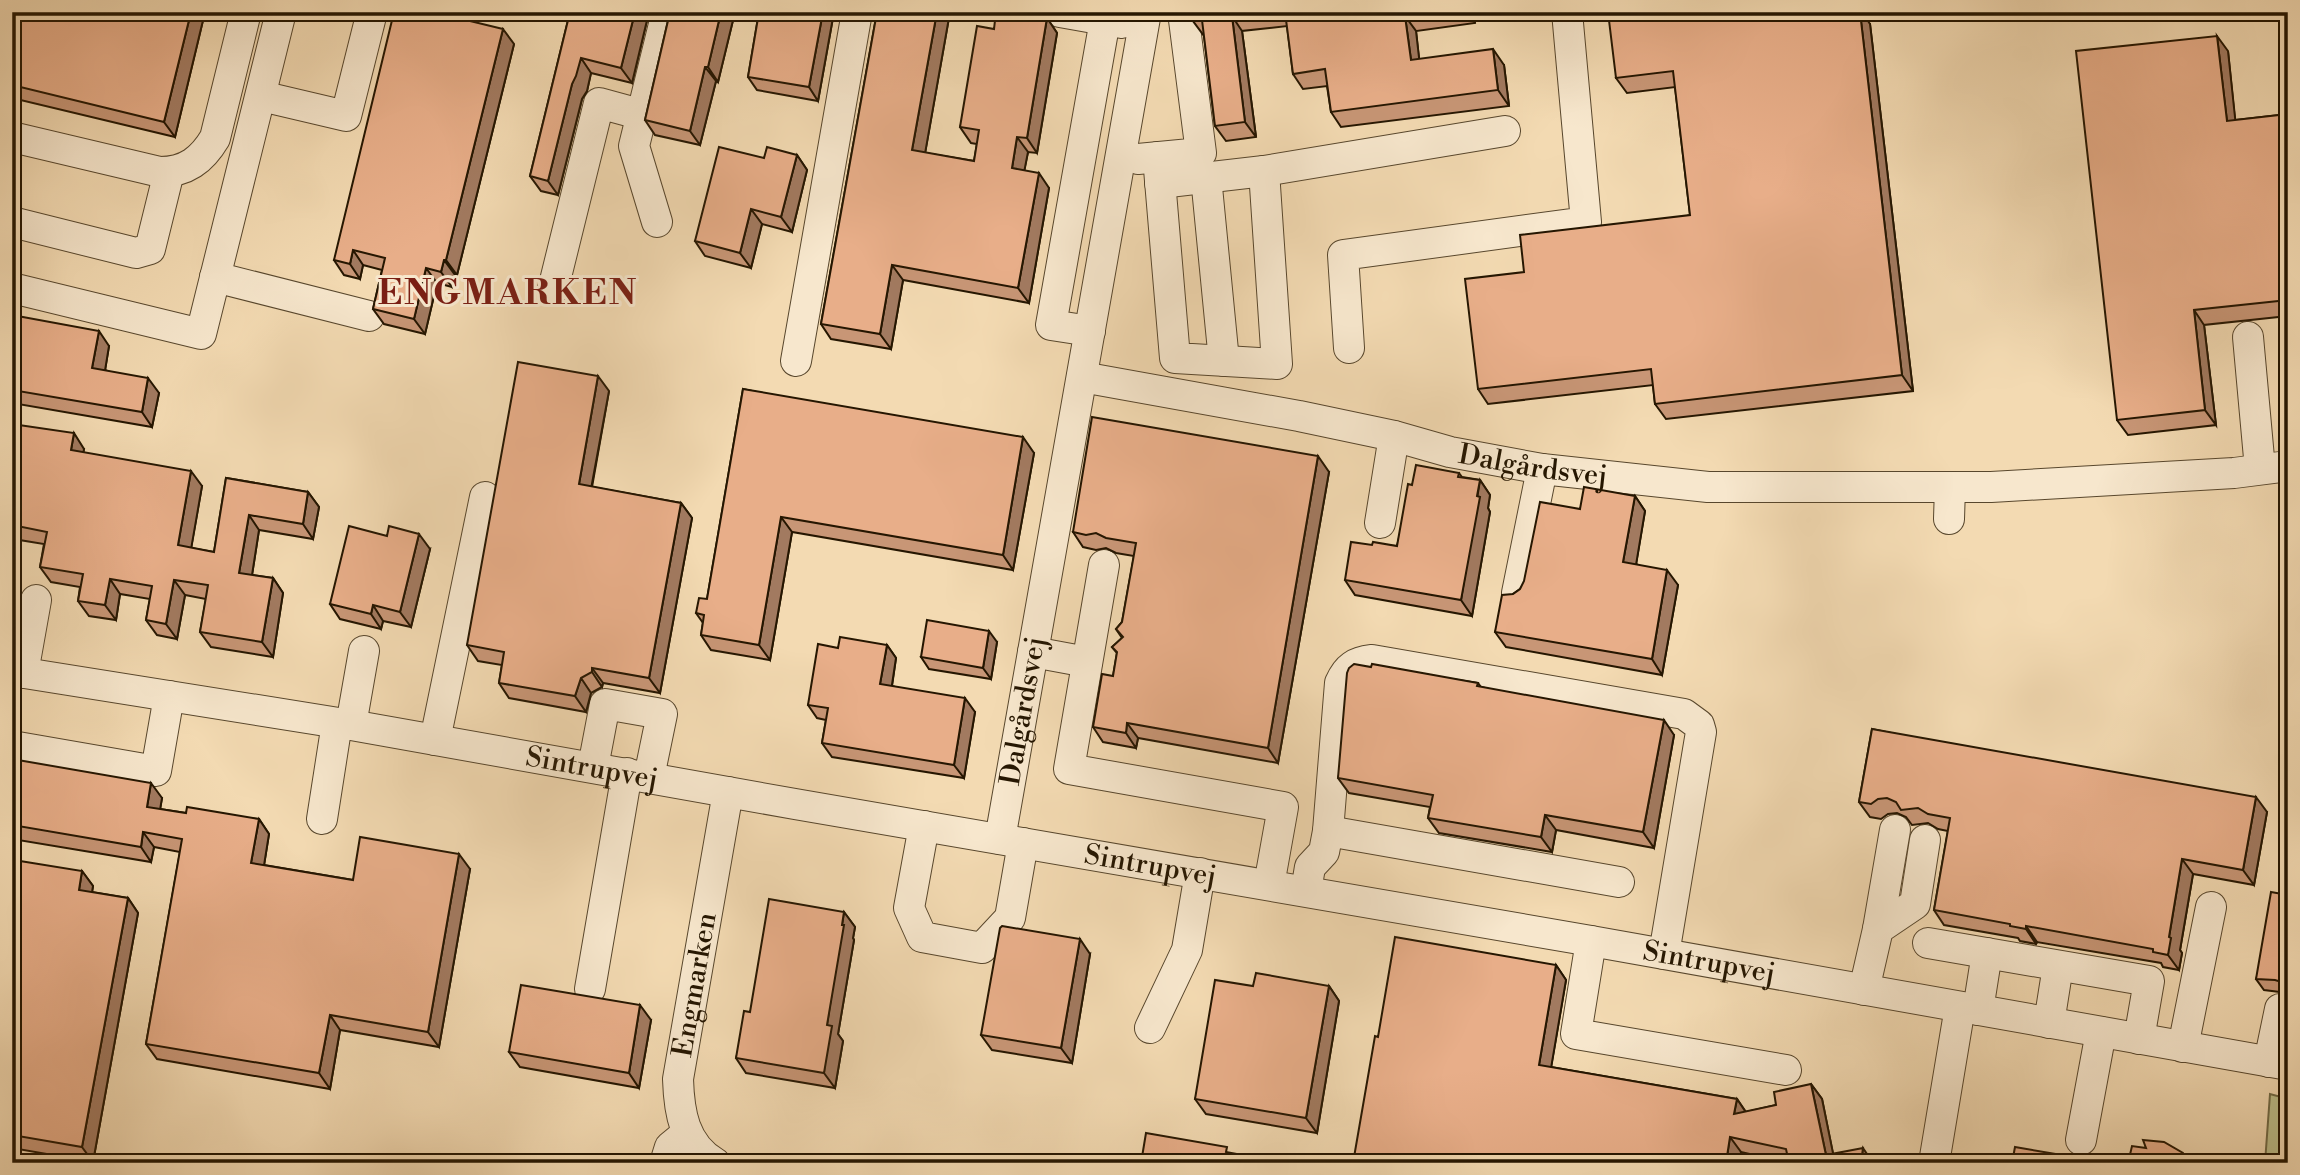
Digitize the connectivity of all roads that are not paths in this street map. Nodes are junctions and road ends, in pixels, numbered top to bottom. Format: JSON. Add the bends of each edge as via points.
{"nodes":[{"id":1,"x":246,"y":12,"type":"edge"},
{"id":2,"x":281,"y":12,"type":"edge"},
{"id":3,"x":372,"y":12,"type":"edge"},
{"id":4,"x":667,"y":12,"type":"edge"},
{"id":5,"x":858,"y":12,"type":"edge"},
{"id":6,"x":1060,"y":12,"type":"edge"},
{"id":7,"x":1182,"y":12,"type":"edge"},
{"id":8,"x":1567,"y":12,"type":"edge"},
{"id":9,"x":1105,"y":20,"type":"junction"},
{"id":10,"x":1145,"y":20,"type":"edge"},
{"id":11,"x":261,"y":96,"type":"junction"},
{"id":12,"x":643,"y":114,"type":"junction"},
{"id":13,"x":1505,"y":131,"type":"dead end"},
{"id":14,"x":12,"y":137,"type":"edge"},
{"id":15,"x":1120,"y":160,"type":"junction"},
{"id":16,"x":1159,"y":170,"type":"junction"},
{"id":17,"x":1265,"y":171,"type":"junction"},
{"id":18,"x":169,"y":172,"type":"junction"},
{"id":19,"x":1206,"y":177,"type":"junction"},
{"id":20,"x":12,"y":222,"type":"edge"},
{"id":21,"x":657,"y":222,"type":"dead end"},
{"id":22,"x":215,"y":277,"type":"junction"},
{"id":23,"x":12,"y":288,"type":"edge"},
{"id":24,"x":554,"y":289,"type":"dead end"},
{"id":25,"x":369,"y":316,"type":"dead end"},
{"id":26,"x":1090,"y":331,"type":"junction"},
{"id":27,"x":2248,"y":337,"type":"dead end"},
{"id":28,"x":1349,"y":348,"type":"dead end"},
{"id":29,"x":796,"y":361,"type":"dead end"},
{"id":30,"x":1224,"y":361,"type":"junction"},
{"id":31,"x":1082,"y":377,"type":"junction"},
{"id":32,"x":1394,"y":436,"type":"junction"},
{"id":33,"x":2274,"y":468,"type":"edge"},
{"id":34,"x":1542,"y":469,"type":"junction"},
{"id":35,"x":1950,"y":487,"type":"junction"},
{"id":36,"x":485,"y":497,"type":"dead end"},
{"id":37,"x":1949,"y":519,"type":"dead end"},
{"id":38,"x":1380,"y":523,"type":"dead end"},
{"id":39,"x":1104,"y":565,"type":"dead end"},
{"id":40,"x":1517,"y":593,"type":"edge"},
{"id":41,"x":36,"y":600,"type":"dead end"},
{"id":42,"x":364,"y":651,"type":"dead end"},
{"id":43,"x":1033,"y":652,"type":"junction"},
{"id":44,"x":1087,"y":662,"type":"junction"},
{"id":45,"x":18,"y":672,"type":"edge"},
{"id":46,"x":169,"y":696,"type":"junction"},
{"id":47,"x":344,"y":724,"type":"junction"},
{"id":48,"x":435,"y":740,"type":"junction"},
{"id":49,"x":12,"y":746,"type":"edge"},
{"id":50,"x":593,"y":767,"type":"junction"},
{"id":51,"x":638,"y":775,"type":"junction"},
{"id":52,"x":728,"y":792,"type":"junction"},
{"id":53,"x":322,"y":819,"type":"dead end"},
{"id":54,"x":924,"y":826,"type":"junction"},
{"id":55,"x":1895,"y":830,"type":"dead end"},
{"id":56,"x":1328,"y":831,"type":"junction"},
{"id":57,"x":1925,"y":840,"type":"dead end"},
{"id":58,"x":1012,"y":841,"type":"junction"},
{"id":59,"x":1200,"y":873,"type":"junction"},
{"id":60,"x":1619,"y":882,"type":"dead end"},
{"id":61,"x":1269,"y":885,"type":"junction"},
{"id":62,"x":1306,"y":891,"type":"junction"},
{"id":63,"x":2211,"y":907,"type":"dead end"},
{"id":64,"x":1878,"y":929,"type":"junction"},
{"id":65,"x":1591,"y":941,"type":"junction"},
{"id":66,"x":1927,"y":943,"type":"dead end"},
{"id":67,"x":1987,"y":953,"type":"junction"},
{"id":68,"x":1664,"y":954,"type":"junction"},
{"id":69,"x":2058,"y":965,"type":"junction"},
{"id":70,"x":590,"y":989,"type":"dead end"},
{"id":71,"x":1864,"y":990,"type":"junction"},
{"id":72,"x":1969,"y":1009,"type":"junction"},
{"id":73,"x":2280,"y":1009,"type":"dead end"},
{"id":74,"x":2049,"y":1023,"type":"junction"},
{"id":75,"x":1150,"y":1028,"type":"dead end"},
{"id":76,"x":2101,"y":1032,"type":"junction"},
{"id":77,"x":2139,"y":1039,"type":"junction"},
{"id":78,"x":2183,"y":1047,"type":"junction"},
{"id":79,"x":2278,"y":1063,"type":"edge"},
{"id":80,"x":1786,"y":1070,"type":"dead end"},
{"id":81,"x":687,"y":1133,"type":"junction"},
{"id":82,"x":2081,"y":1140,"type":"dead end"},
{"id":83,"x":665,"y":1163,"type":"edge"},
{"id":84,"x":715,"y":1163,"type":"edge"},
{"id":85,"x":1934,"y":1163,"type":"edge"}],
"edges":[{"from":1,"to":18,"type":"street","via":[[215,138],[195,163]]},
{"from":2,"to":11,"type":"street"},
{"from":3,"to":11,"type":"street","via":[[346,116]]},
{"from":4,"to":12,"type":"street"},
{"from":5,"to":29,"type":"street"},
{"from":6,"to":9,"type":"street"},
{"from":7,"to":16,"type":"street","via":[[1201,153]]},
{"from":8,"to":28,"type":"street","via":[[1587,222],[1343,255]]},
{"from":9,"to":10,"type":"street"},
{"from":9,"to":26,"type":"street","via":[[1051,325]]},
{"from":10,"to":15,"type":"street","name":"Dalgårdsvej"},
{"from":11,"to":22,"type":"street"},
{"from":12,"to":21,"type":"street","via":[[634,146]]},
{"from":12,"to":24,"type":"street","via":[[599,103]]},
{"from":13,"to":17,"type":"street"},
{"from":14,"to":18,"type":"street"},
{"from":15,"to":16,"type":"street"},
{"from":15,"to":26,"type":"street","name":"Dalgårdsvej"},
{"from":16,"to":19,"type":"street"},
{"from":16,"to":30,"type":"street","via":[[1175,358]]},
{"from":17,"to":19,"type":"street"},
{"from":17,"to":30,"type":"street","via":[[1277,364]]},
{"from":18,"to":20,"type":"street","via":[[150,249],[136,253]]},
{"from":19,"to":30,"type":"street"},
{"from":22,"to":23,"type":"street","via":[[201,334]]},
{"from":22,"to":25,"type":"street"},
{"from":26,"to":31,"type":"street","name":"Dalgårdsvej"},
{"from":27,"to":33,"type":"street"},
{"from":31,"to":32,"type":"street","name":"Dalgårdsvej"},
{"from":31,"to":43,"type":"street","name":"Dalgårdsvej"},
{"from":32,"to":34,"type":"street","name":"Dalgårdsvej"},
{"from":32,"to":38,"type":"street"},
{"from":33,"to":35,"type":"street","name":"Dalgårdsvej"},
{"from":34,"to":35,"type":"street","name":"Dalgårdsvej","via":[[1708,487]]},
{"from":34,"to":40,"type":"street"},
{"from":35,"to":37,"type":"street"},
{"from":36,"to":48,"type":"street"},
{"from":39,"to":44,"type":"street"},
{"from":41,"to":45,"type":"street"},
{"from":42,"to":47,"type":"street"},
{"from":43,"to":44,"type":"street"},
{"from":43,"to":58,"type":"street","name":"Dalgårdsvej"},
{"from":44,"to":61,"type":"street","via":[[1069,769],[1283,807]]},
{"from":45,"to":46,"type":"street","name":"Sintrupvej"},
{"from":46,"to":47,"type":"street","name":"Sintrupvej"},
{"from":46,"to":49,"type":"street","via":[[156,771]]},
{"from":47,"to":48,"type":"street","name":"Sintrupvej"},
{"from":47,"to":53,"type":"street"},
{"from":48,"to":50,"type":"street","name":"Sintrupvej"},
{"from":50,"to":51,"type":"street","name":"Sintrupvej"},
{"from":50,"to":51,"type":"street","via":[[605,704],[662,714]]},
{"from":51,"to":52,"type":"street","name":"Sintrupvej"},
{"from":51,"to":70,"type":"street"},
{"from":52,"to":54,"type":"street","name":"Sintrupvej"},
{"from":52,"to":81,"type":"street","name":"Engmarken","via":[[678,1079],[679,1110]]},
{"from":54,"to":58,"type":"street","name":"Sintrupvej"},
{"from":54,"to":58,"type":"street","via":[[909,908],[922,937],[982,948],[1010,918]]},
{"from":55,"to":64,"type":"street"},
{"from":56,"to":60,"type":"street"},
{"from":56,"to":62,"type":"street","via":[[1324,852],[1310,867]]},
{"from":56,"to":68,"type":"street","via":[[1340,683],[1352,665],[1362,661],[1684,714],[1701,732]]},
{"from":57,"to":64,"type":"street","via":[[1915,904]]},
{"from":58,"to":59,"type":"street","name":"Sintrupvej"},
{"from":59,"to":61,"type":"street","name":"Sintrupvej"},
{"from":59,"to":75,"type":"street","via":[[1187,950]]},
{"from":61,"to":62,"type":"street","name":"Sintrupvej"},
{"from":62,"to":65,"type":"street","name":"Sintrupvej"},
{"from":63,"to":78,"type":"street"},
{"from":64,"to":71,"type":"street"},
{"from":65,"to":68,"type":"street","name":"Sintrupvej"},
{"from":65,"to":80,"type":"street","via":[[1576,1034]]},
{"from":66,"to":67,"type":"street"},
{"from":67,"to":69,"type":"street"},
{"from":67,"to":72,"type":"street"},
{"from":68,"to":71,"type":"street","name":"Sintrupvej"},
{"from":69,"to":74,"type":"street"},
{"from":69,"to":77,"type":"street","via":[[2149,981]]},
{"from":71,"to":72,"type":"street","name":"Sintrupvej"},
{"from":72,"to":74,"type":"street","name":"Sintrupvej"},
{"from":72,"to":85,"type":"street"},
{"from":73,"to":79,"type":"street"},
{"from":74,"to":76,"type":"street","name":"Sintrupvej"},
{"from":76,"to":77,"type":"street","name":"Sintrupvej"},
{"from":76,"to":82,"type":"street"},
{"from":77,"to":78,"type":"street","name":"Sintrupvej"},
{"from":78,"to":79,"type":"street","name":"Sintrupvej"},
{"from":81,"to":83,"type":"street","via":[[670,1147]]},
{"from":81,"to":84,"type":"street","name":"Engmarken"}]}
